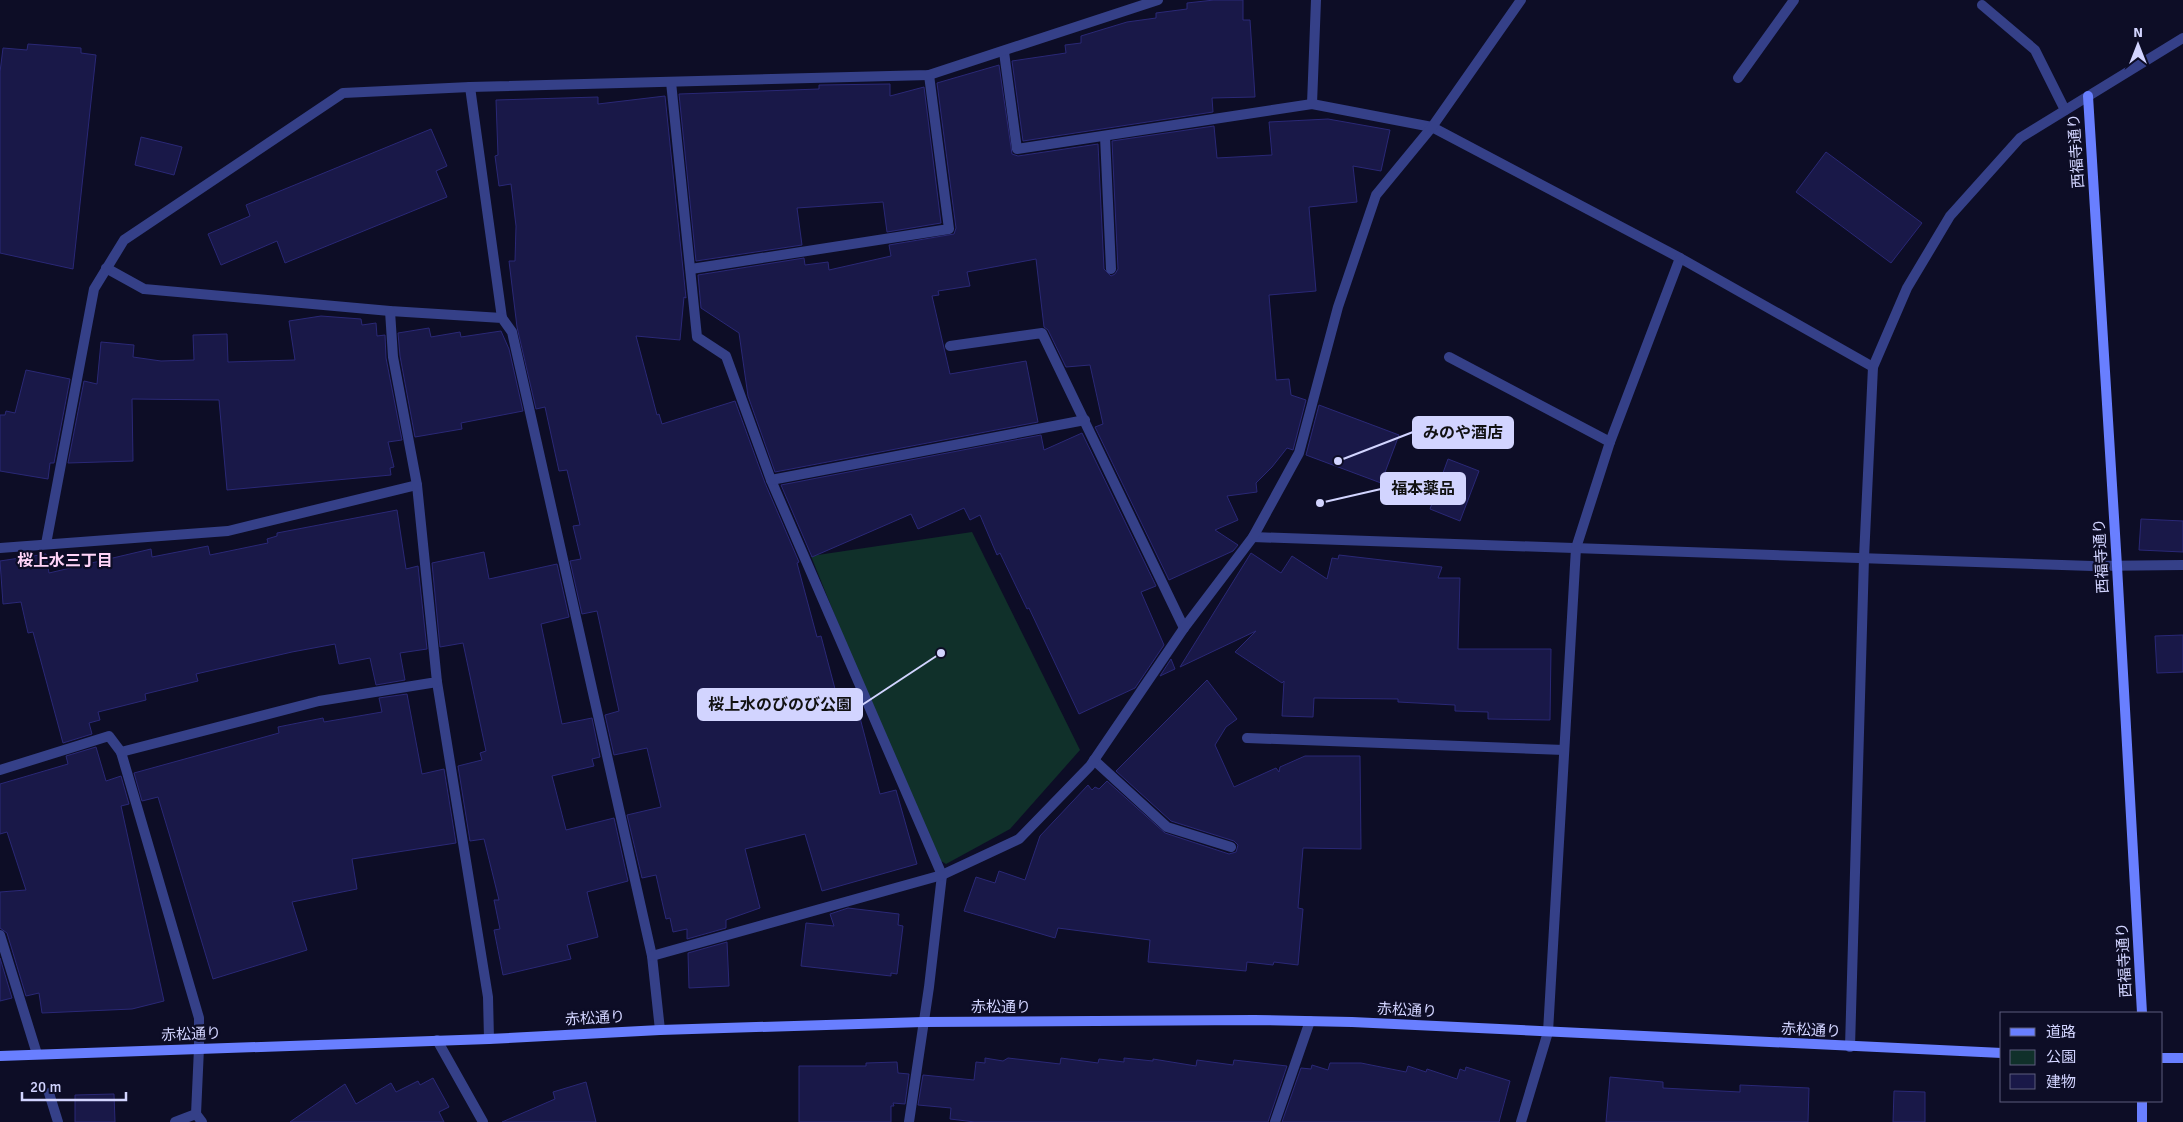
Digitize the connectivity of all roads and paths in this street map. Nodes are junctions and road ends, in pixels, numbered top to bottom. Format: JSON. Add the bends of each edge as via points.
{"nodes":[{"id":1,"x":1158,"y":0,"type":"edge"},
{"id":2,"x":1316,"y":0,"type":"edge"},
{"id":3,"x":1521,"y":0,"type":"edge"},
{"id":4,"x":1792,"y":1,"type":"edge"},
{"id":5,"x":1982,"y":5,"type":"dead end"},
{"id":6,"x":2183,"y":38,"type":"edge"},
{"id":7,"x":1004,"y":52,"type":"junction"},
{"id":8,"x":929,"y":75,"type":"junction"},
{"id":9,"x":1738,"y":78,"type":"dead end"},
{"id":10,"x":671,"y":82,"type":"junction"},
{"id":11,"x":470,"y":87,"type":"junction"},
{"id":12,"x":2088,"y":96,"type":"junction"},
{"id":13,"x":1312,"y":104,"type":"junction"},
{"id":14,"x":2065,"y":110,"type":"junction"},
{"id":15,"x":1432,"y":127,"type":"junction"},
{"id":16,"x":1105,"y":136,"type":"junction"},
{"id":17,"x":1680,"y":258,"type":"junction"},
{"id":18,"x":106,"y":268,"type":"junction"},
{"id":19,"x":691,"y":269,"type":"junction"},
{"id":20,"x":1110,"y":269,"type":"dead end"},
{"id":21,"x":390,"y":311,"type":"junction"},
{"id":22,"x":502,"y":318,"type":"junction"},
{"id":23,"x":950,"y":346,"type":"dead end"},
{"id":24,"x":1449,"y":357,"type":"dead end"},
{"id":25,"x":1873,"y":367,"type":"junction"},
{"id":26,"x":1085,"y":420,"type":"junction"},
{"id":27,"x":1610,"y":442,"type":"junction"},
{"id":28,"x":771,"y":480,"type":"junction"},
{"id":29,"x":417,"y":485,"type":"junction"},
{"id":30,"x":1253,"y":537,"type":"junction"},
{"id":31,"x":46,"y":544,"type":"junction"},
{"id":32,"x":0,"y":548,"type":"edge"},
{"id":33,"x":1576,"y":548,"type":"junction"},
{"id":34,"x":1864,"y":558,"type":"junction"},
{"id":35,"x":2183,"y":565,"type":"edge"},
{"id":36,"x":2117,"y":566,"type":"junction"},
{"id":37,"x":1184,"y":628,"type":"junction"},
{"id":38,"x":436,"y":682,"type":"junction"},
{"id":39,"x":1247,"y":738,"type":"dead end"},
{"id":40,"x":1564,"y":750,"type":"junction"},
{"id":41,"x":121,"y":752,"type":"junction"},
{"id":42,"x":1094,"y":760,"type":"junction"},
{"id":43,"x":0,"y":770,"type":"edge"},
{"id":44,"x":1231,"y":847,"type":"dead end"},
{"id":45,"x":942,"y":875,"type":"junction"},
{"id":46,"x":0,"y":935,"type":"edge"},
{"id":47,"x":652,"y":956,"type":"junction"},
{"id":48,"x":2142,"y":1012,"type":"edge"},
{"id":49,"x":1310,"y":1021,"type":"junction"},
{"id":50,"x":923,"y":1022,"type":"junction"},
{"id":51,"x":660,"y":1030,"type":"junction"},
{"id":52,"x":1548,"y":1032,"type":"junction"},
{"id":53,"x":489,"y":1039,"type":"junction"},
{"id":54,"x":436,"y":1040,"type":"junction"},
{"id":55,"x":1850,"y":1047,"type":"junction"},
{"id":56,"x":199,"y":1048,"type":"junction"},
{"id":57,"x":2000,"y":1053,"type":"edge"},
{"id":58,"x":37,"y":1054,"type":"junction"},
{"id":59,"x":0,"y":1056,"type":"edge"},
{"id":60,"x":2163,"y":1058,"type":"edge"},
{"id":61,"x":2183,"y":1058,"type":"edge"},
{"id":62,"x":49,"y":1093,"type":"dead end"},
{"id":63,"x":2142,"y":1102,"type":"edge"},
{"id":64,"x":199,"y":1118,"type":"edge"},
{"id":65,"x":58,"y":1122,"type":"edge"},
{"id":66,"x":174,"y":1122,"type":"edge"},
{"id":67,"x":483,"y":1122,"type":"edge"},
{"id":68,"x":909,"y":1122,"type":"edge"},
{"id":69,"x":1275,"y":1122,"type":"edge"},
{"id":70,"x":1521,"y":1122,"type":"edge"},
{"id":71,"x":2142,"y":1122,"type":"edge"}],
"edges":[{"from":1,"to":7,"type":"street"},
{"from":2,"to":13,"type":"street"},
{"from":3,"to":15,"type":"street"},
{"from":4,"to":9,"type":"street"},
{"from":5,"to":14,"type":"street","via":[[2035,50]]},
{"from":6,"to":12,"type":"street"},
{"from":7,"to":8,"type":"street"},
{"from":7,"to":16,"type":"street","via":[[1017,149]]},
{"from":8,"to":10,"type":"street"},
{"from":8,"to":19,"type":"street","via":[[949,229]]},
{"from":10,"to":11,"type":"street"},
{"from":10,"to":19,"type":"street"},
{"from":11,"to":18,"type":"street","via":[[343,93],[124,240]]},
{"from":11,"to":22,"type":"street"},
{"from":12,"to":14,"type":"street"},
{"from":12,"to":36,"type":"street","name":"西福寺通り"},
{"from":13,"to":15,"type":"street"},
{"from":13,"to":16,"type":"street"},
{"from":14,"to":25,"type":"street","via":[[2020,138],[1950,216],[1907,288]]},
{"from":15,"to":17,"type":"street"},
{"from":15,"to":30,"type":"street","via":[[1376,195],[1338,307],[1299,453]]},
{"from":16,"to":20,"type":"street"},
{"from":17,"to":25,"type":"street"},
{"from":17,"to":27,"type":"street"},
{"from":18,"to":21,"type":"street","via":[[144,289]]},
{"from":18,"to":31,"type":"street","via":[[94,290]]},
{"from":19,"to":28,"type":"street","via":[[697,337],[726,356]]},
{"from":21,"to":22,"type":"street"},
{"from":21,"to":29,"type":"street","via":[[393,358]]},
{"from":22,"to":47,"type":"street","via":[[512,332]]},
{"from":23,"to":26,"type":"street","via":[[1042,333]]},
{"from":24,"to":27,"type":"street"},
{"from":25,"to":34,"type":"street"},
{"from":26,"to":28,"type":"street"},
{"from":26,"to":37,"type":"street"},
{"from":27,"to":33,"type":"street"},
{"from":28,"to":45,"type":"street"},
{"from":29,"to":31,"type":"street","via":[[228,531]]},
{"from":29,"to":38,"type":"street"},
{"from":30,"to":33,"type":"street"},
{"from":30,"to":37,"type":"street"},
{"from":31,"to":32,"type":"street"},
{"from":33,"to":34,"type":"street"},
{"from":33,"to":40,"type":"street"},
{"from":34,"to":36,"type":"street"},
{"from":34,"to":55,"type":"street"},
{"from":35,"to":36,"type":"street"},
{"from":36,"to":48,"type":"street","name":"西福寺通り"},
{"from":37,"to":42,"type":"street"},
{"from":38,"to":41,"type":"street","via":[[319,701]]},
{"from":38,"to":53,"type":"street","via":[[488,996]]},
{"from":39,"to":40,"type":"street"},
{"from":40,"to":52,"type":"street"},
{"from":41,"to":43,"type":"street","via":[[109,736]]},
{"from":41,"to":56,"type":"street","via":[[199,1018]]},
{"from":42,"to":44,"type":"street","via":[[1166,827]]},
{"from":42,"to":45,"type":"street","via":[[1019,839]]},
{"from":45,"to":47,"type":"street"},
{"from":45,"to":50,"type":"street"},
{"from":46,"to":58,"type":"street"},
{"from":47,"to":51,"type":"street"},
{"from":49,"to":50,"type":"street","name":"赤松通り"},
{"from":49,"to":52,"type":"street","name":"赤松通り"},
{"from":49,"to":69,"type":"street"},
{"from":50,"to":51,"type":"street","name":"赤松通り"},
{"from":50,"to":68,"type":"street"},
{"from":51,"to":53,"type":"street","name":"赤松通り"},
{"from":52,"to":55,"type":"street","name":"赤松通り"},
{"from":52,"to":70,"type":"street"},
{"from":53,"to":54,"type":"street","name":"赤松通り"},
{"from":54,"to":56,"type":"street","name":"赤松通り"},
{"from":54,"to":67,"type":"street"},
{"from":55,"to":57,"type":"street","name":"赤松通り"},
{"from":56,"to":58,"type":"street","name":"赤松通り"},
{"from":56,"to":64,"type":"street"},
{"from":58,"to":59,"type":"street","name":"赤松通り"},
{"from":60,"to":61,"type":"street"},
{"from":62,"to":65,"type":"street"},
{"from":63,"to":71,"type":"street"},
{"from":64,"to":66,"type":"street"}]}
